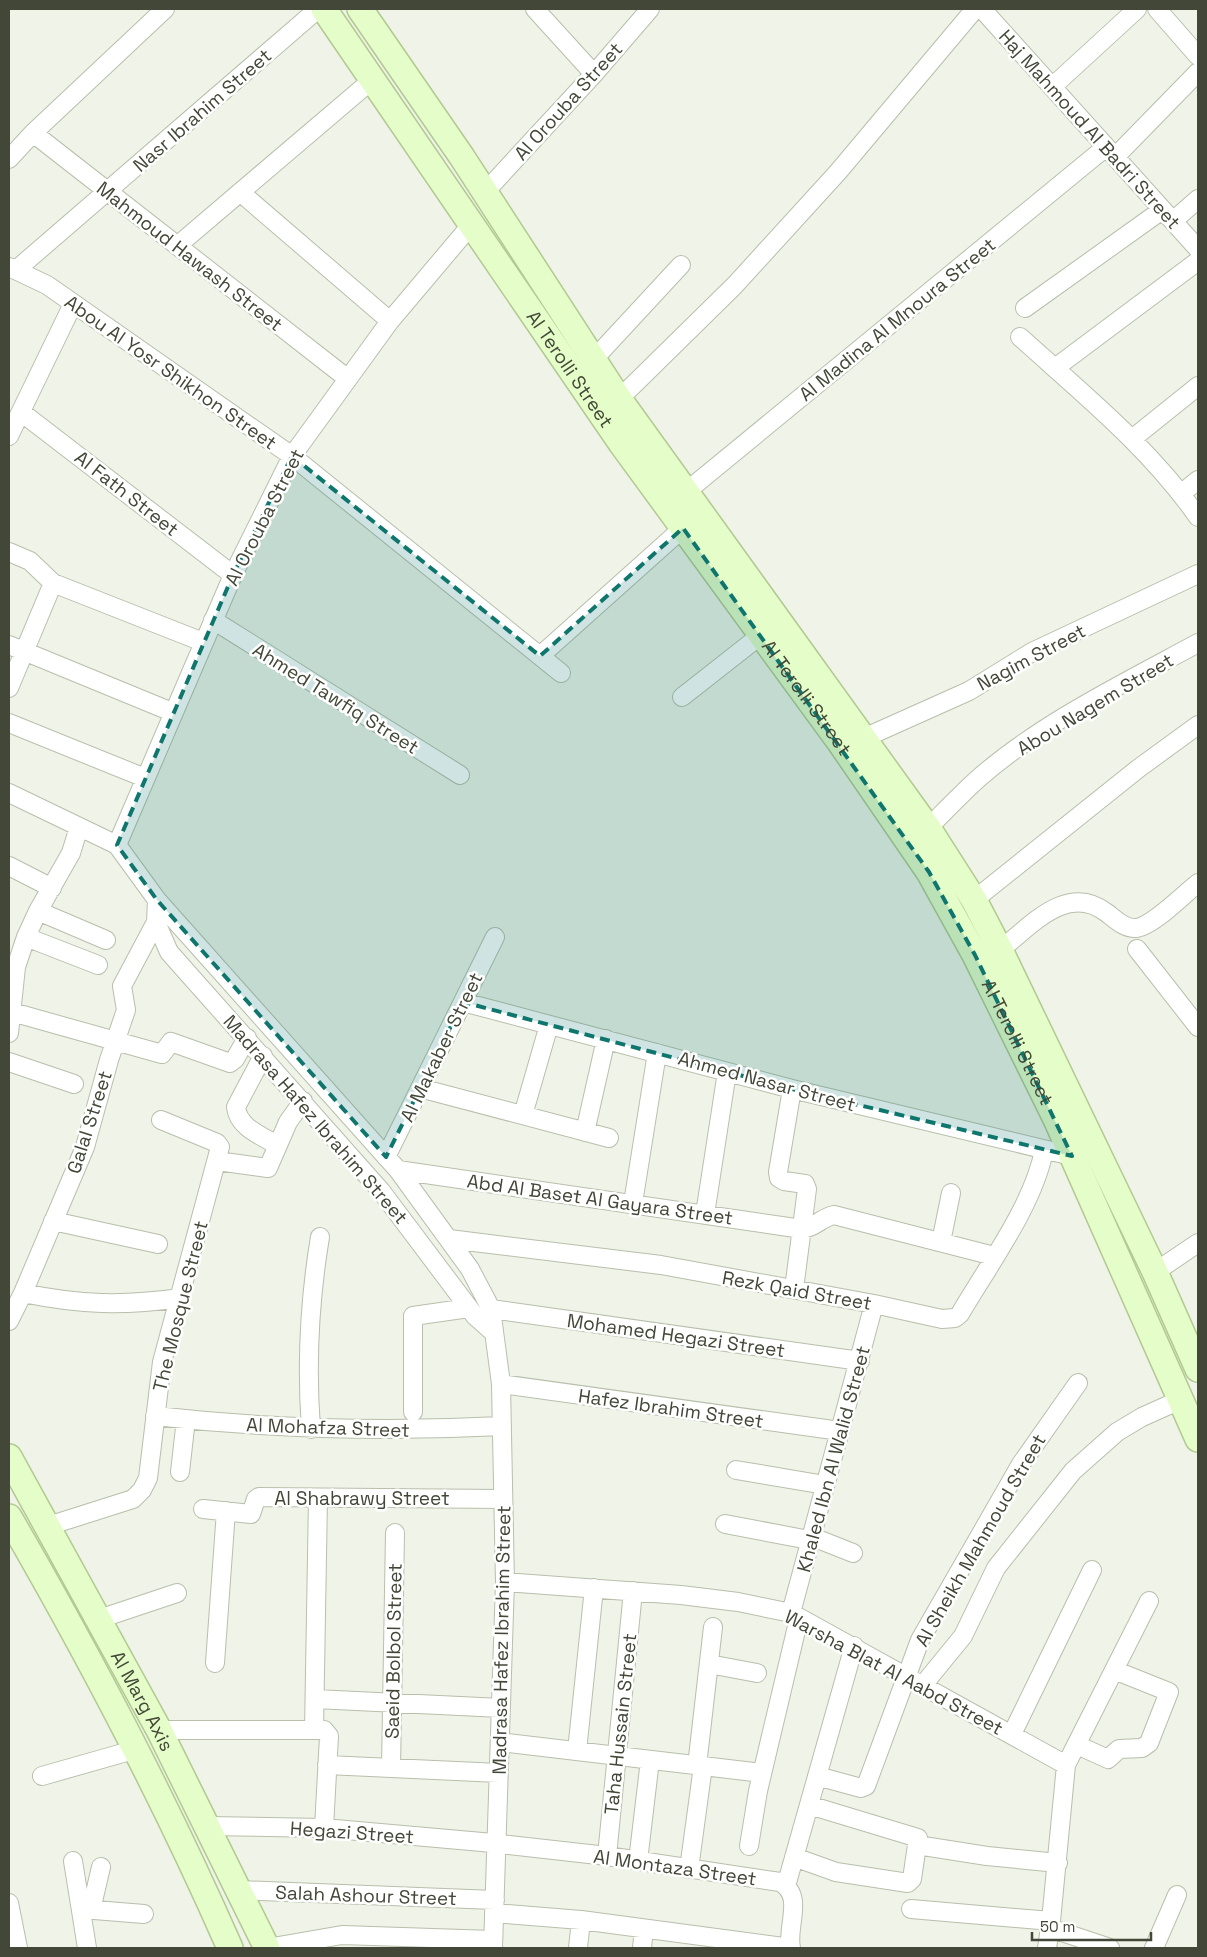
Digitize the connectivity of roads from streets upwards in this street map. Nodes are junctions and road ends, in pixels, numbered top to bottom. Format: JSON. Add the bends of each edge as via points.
{"nodes":[{"id":1,"x":164,"y":9,"type":"edge"},
{"id":2,"x":318,"y":9,"type":"edge"},
{"id":3,"x":324,"y":9,"type":"edge"},
{"id":4,"x":360,"y":9,"type":"edge"},
{"id":5,"x":535,"y":9,"type":"edge"},
{"id":6,"x":1137,"y":9,"type":"edge"},
{"id":7,"x":1157,"y":9,"type":"edge"},
{"id":8,"x":648,"y":10,"type":"edge"},
{"id":9,"x":985,"y":11,"type":"edge"},
{"id":10,"x":1198,"y":56,"type":"edge"},
{"id":11,"x":1198,"y":72,"type":"edge"},
{"id":12,"x":594,"y":74,"type":"junction"},
{"id":13,"x":372,"y":80,"type":"junction"},
{"id":14,"x":1052,"y":87,"type":"junction"},
{"id":15,"x":33,"y":133,"type":"junction"},
{"id":16,"x":1111,"y":152,"type":"junction"},
{"id":17,"x":9,"y":159,"type":"edge"},
{"id":18,"x":108,"y":192,"type":"junction"},
{"id":19,"x":240,"y":192,"type":"junction"},
{"id":20,"x":485,"y":192,"type":"junction"},
{"id":21,"x":1198,"y":199,"type":"edge"},
{"id":22,"x":1168,"y":215,"type":"junction"},
{"id":23,"x":471,"y":225,"type":"junction"},
{"id":24,"x":177,"y":246,"type":"junction"},
{"id":25,"x":1198,"y":249,"type":"edge"},
{"id":26,"x":1198,"y":261,"type":"edge"},
{"id":27,"x":680,"y":265,"type":"dead end"},
{"id":28,"x":12,"y":269,"type":"edge"},
{"id":29,"x":73,"y":304,"type":"junction"},
{"id":30,"x":1025,"y":308,"type":"dead end"},
{"id":31,"x":390,"y":322,"type":"junction"},
{"id":32,"x":1020,"y":337,"type":"dead end"},
{"id":33,"x":593,"y":360,"type":"junction"},
{"id":34,"x":1055,"y":368,"type":"junction"},
{"id":35,"x":348,"y":379,"type":"junction"},
{"id":36,"x":1198,"y":386,"type":"edge"},
{"id":37,"x":619,"y":399,"type":"junction"},
{"id":38,"x":21,"y":412,"type":"junction"},
{"id":39,"x":9,"y":436,"type":"edge"},
{"id":40,"x":1132,"y":439,"type":"junction"},
{"id":41,"x":292,"y":456,"type":"junction"},
{"id":42,"x":1198,"y":480,"type":"edge"},
{"id":43,"x":687,"y":491,"type":"junction"},
{"id":44,"x":1182,"y":493,"type":"junction"},
{"id":45,"x":1198,"y":517,"type":"edge"},
{"id":46,"x":683,"y":528,"type":"junction"},
{"id":47,"x":9,"y":552,"type":"edge"},
{"id":48,"x":1198,"y":574,"type":"edge"},
{"id":49,"x":233,"y":575,"type":"junction"},
{"id":50,"x":54,"y":583,"type":"junction"},
{"id":51,"x":213,"y":620,"type":"junction"},
{"id":52,"x":761,"y":635,"type":"junction"},
{"id":53,"x":203,"y":642,"type":"junction"},
{"id":54,"x":1198,"y":643,"type":"edge"},
{"id":55,"x":16,"y":649,"type":"edge"},
{"id":56,"x":540,"y":656,"type":"junction"},
{"id":57,"x":561,"y":673,"type":"dead end"},
{"id":58,"x":9,"y":688,"type":"edge"},
{"id":59,"x":682,"y":697,"type":"dead end"},
{"id":60,"x":172,"y":712,"type":"junction"},
{"id":61,"x":9,"y":724,"type":"edge"},
{"id":62,"x":1198,"y":725,"type":"edge"},
{"id":63,"x":864,"y":738,"type":"junction"},
{"id":64,"x":460,"y":776,"type":"dead end"},
{"id":65,"x":145,"y":778,"type":"junction"},
{"id":66,"x":9,"y":793,"type":"edge"},
{"id":67,"x":79,"y":827,"type":"junction"},
{"id":68,"x":928,"y":828,"type":"junction"},
{"id":69,"x":117,"y":845,"type":"junction"},
{"id":70,"x":9,"y":866,"type":"edge"},
{"id":71,"x":1198,"y":883,"type":"edge"},
{"id":72,"x":52,"y":888,"type":"junction"},
{"id":73,"x":157,"y":900,"type":"junction"},
{"id":74,"x":974,"y":900,"type":"junction"},
{"id":75,"x":38,"y":912,"type":"junction"},
{"id":76,"x":156,"y":922,"type":"junction"},
{"id":77,"x":26,"y":937,"type":"junction"},
{"id":78,"x":495,"y":937,"type":"dead end"},
{"id":79,"x":106,"y":940,"type":"dead end"},
{"id":80,"x":1137,"y":948,"type":"dead end"},
{"id":81,"x":1000,"y":950,"type":"junction"},
{"id":82,"x":12,"y":965,"type":"edge"},
{"id":83,"x":98,"y":965,"type":"dead end"},
{"id":84,"x":463,"y":1002,"type":"junction"},
{"id":85,"x":12,"y":1012,"type":"junction"},
{"id":86,"x":1196,"y":1018,"type":"edge"},
{"id":87,"x":549,"y":1025,"type":"junction"},
{"id":88,"x":9,"y":1033,"type":"edge"},
{"id":89,"x":247,"y":1038,"type":"junction"},
{"id":90,"x":606,"y":1040,"type":"junction"},
{"id":91,"x":115,"y":1041,"type":"junction"},
{"id":92,"x":657,"y":1053,"type":"junction"},
{"id":93,"x":263,"y":1056,"type":"junction"},
{"id":94,"x":9,"y":1062,"type":"edge"},
{"id":95,"x":727,"y":1072,"type":"junction"},
{"id":96,"x":74,"y":1084,"type":"dead end"},
{"id":97,"x":420,"y":1088,"type":"junction"},
{"id":98,"x":792,"y":1089,"type":"junction"},
{"id":99,"x":303,"y":1101,"type":"junction"},
{"id":100,"x":523,"y":1115,"type":"junction"},
{"id":101,"x":161,"y":1120,"type":"dead end"},
{"id":102,"x":585,"y":1132,"type":"junction"},
{"id":103,"x":609,"y":1138,"type":"dead end"},
{"id":104,"x":276,"y":1145,"type":"junction"},
{"id":105,"x":1044,"y":1150,"type":"junction"},
{"id":106,"x":1072,"y":1156,"type":"junction"},
{"id":107,"x":217,"y":1161,"type":"junction"},
{"id":108,"x":392,"y":1163,"type":"junction"},
{"id":109,"x":951,"y":1194,"type":"dead end"},
{"id":110,"x":633,"y":1203,"type":"junction"},
{"id":111,"x":705,"y":1214,"type":"junction"},
{"id":112,"x":54,"y":1221,"type":"junction"},
{"id":113,"x":802,"y":1229,"type":"junction"},
{"id":114,"x":320,"y":1237,"type":"dead end"},
{"id":115,"x":449,"y":1239,"type":"junction"},
{"id":116,"x":941,"y":1242,"type":"junction"},
{"id":117,"x":1198,"y":1243,"type":"edge"},
{"id":118,"x":158,"y":1244,"type":"dead end"},
{"id":119,"x":994,"y":1256,"type":"junction"},
{"id":120,"x":1155,"y":1272,"type":"junction"},
{"id":121,"x":794,"y":1289,"type":"junction"},
{"id":122,"x":23,"y":1293,"type":"junction"},
{"id":123,"x":181,"y":1298,"type":"junction"},
{"id":124,"x":874,"y":1304,"type":"junction"},
{"id":125,"x":470,"y":1308,"type":"junction"},
{"id":126,"x":491,"y":1309,"type":"junction"},
{"id":127,"x":9,"y":1321,"type":"edge"},
{"id":128,"x":493,"y":1332,"type":"junction"},
{"id":129,"x":860,"y":1361,"type":"junction"},
{"id":130,"x":1198,"y":1369,"type":"edge"},
{"id":131,"x":1078,"y":1383,"type":"dead end"},
{"id":132,"x":501,"y":1384,"type":"junction"},
{"id":133,"x":1180,"y":1400,"type":"junction"},
{"id":134,"x":414,"y":1412,"type":"dead end"},
{"id":135,"x":155,"y":1416,"type":"junction"},
{"id":136,"x":186,"y":1420,"type":"junction"},
{"id":137,"x":502,"y":1426,"type":"junction"},
{"id":138,"x":311,"y":1428,"type":"junction"},
{"id":139,"x":840,"y":1431,"type":"junction"},
{"id":140,"x":1198,"y":1439,"type":"edge"},
{"id":141,"x":9,"y":1457,"type":"edge"},
{"id":142,"x":736,"y":1470,"type":"dead end"},
{"id":143,"x":180,"y":1472,"type":"dead end"},
{"id":144,"x":825,"y":1486,"type":"junction"},
{"id":145,"x":318,"y":1498,"type":"junction"},
{"id":146,"x":503,"y":1499,"type":"junction"},
{"id":147,"x":203,"y":1509,"type":"dead end"},
{"id":148,"x":226,"y":1511,"type":"junction"},
{"id":149,"x":9,"y":1519,"type":"edge"},
{"id":150,"x":725,"y":1524,"type":"dead end"},
{"id":151,"x":48,"y":1526,"type":"junction"},
{"id":152,"x":395,"y":1533,"type":"dead end"},
{"id":153,"x":810,"y":1538,"type":"junction"},
{"id":154,"x":853,"y":1553,"type":"dead end"},
{"id":155,"x":1092,"y":1570,"type":"dead end"},
{"id":156,"x":505,"y":1582,"type":"junction"},
{"id":157,"x":594,"y":1588,"type":"junction"},
{"id":158,"x":633,"y":1591,"type":"junction"},
{"id":159,"x":177,"y":1593,"type":"dead end"},
{"id":160,"x":1149,"y":1601,"type":"dead end"},
{"id":161,"x":795,"y":1616,"type":"junction"},
{"id":162,"x":99,"y":1619,"type":"junction"},
{"id":163,"x":713,"y":1627,"type":"dead end"},
{"id":164,"x":854,"y":1646,"type":"junction"},
{"id":165,"x":216,"y":1663,"type":"dead end"},
{"id":166,"x":709,"y":1664,"type":"junction"},
{"id":167,"x":1114,"y":1670,"type":"junction"},
{"id":168,"x":756,"y":1673,"type":"dead end"},
{"id":169,"x":907,"y":1676,"type":"junction"},
{"id":170,"x":923,"y":1685,"type":"junction"},
{"id":171,"x":315,"y":1699,"type":"junction"},
{"id":172,"x":392,"y":1703,"type":"junction"},
{"id":173,"x":501,"y":1708,"type":"junction"},
{"id":174,"x":159,"y":1730,"type":"junction"},
{"id":175,"x":314,"y":1730,"type":"junction"},
{"id":176,"x":1012,"y":1734,"type":"junction"},
{"id":177,"x":500,"y":1742,"type":"junction"},
{"id":178,"x":1077,"y":1745,"type":"junction"},
{"id":179,"x":137,"y":1749,"type":"junction"},
{"id":180,"x":576,"y":1751,"type":"junction"},
{"id":181,"x":617,"y":1756,"type":"junction"},
{"id":182,"x":650,"y":1760,"type":"junction"},
{"id":183,"x":327,"y":1765,"type":"junction"},
{"id":184,"x":1066,"y":1765,"type":"junction"},
{"id":185,"x":700,"y":1766,"type":"junction"},
{"id":186,"x":391,"y":1768,"type":"junction"},
{"id":187,"x":499,"y":1773,"type":"junction"},
{"id":188,"x":762,"y":1773,"type":"junction"},
{"id":189,"x":42,"y":1776,"type":"dead end"},
{"id":190,"x":817,"y":1776,"type":"junction"},
{"id":191,"x":809,"y":1806,"type":"junction"},
{"id":192,"x":206,"y":1826,"type":"junction"},
{"id":193,"x":324,"y":1828,"type":"junction"},
{"id":194,"x":497,"y":1845,"type":"junction"},
{"id":195,"x":917,"y":1845,"type":"junction"},
{"id":196,"x":748,"y":1846,"type":"dead end"},
{"id":197,"x":607,"y":1856,"type":"junction"},
{"id":198,"x":794,"y":1857,"type":"junction"},
{"id":199,"x":73,"y":1861,"type":"dead end"},
{"id":200,"x":638,"y":1861,"type":"junction"},
{"id":201,"x":1058,"y":1863,"type":"junction"},
{"id":202,"x":101,"y":1867,"type":"dead end"},
{"id":203,"x":689,"y":1868,"type":"junction"},
{"id":204,"x":786,"y":1886,"type":"junction"},
{"id":205,"x":238,"y":1890,"type":"junction"},
{"id":206,"x":1177,"y":1896,"type":"dead end"},
{"id":207,"x":9,"y":1903,"type":"edge"},
{"id":208,"x":495,"y":1906,"type":"junction"},
{"id":209,"x":911,"y":1909,"type":"dead end"},
{"id":210,"x":87,"y":1910,"type":"junction"},
{"id":211,"x":144,"y":1914,"type":"dead end"},
{"id":212,"x":581,"y":1920,"type":"junction"},
{"id":213,"x":1051,"y":1924,"type":"junction"},
{"id":214,"x":12,"y":1926,"type":"edge"},
{"id":215,"x":644,"y":1929,"type":"junction"},
{"id":216,"x":493,"y":1944,"type":"edge"},
{"id":217,"x":18,"y":1948,"type":"edge"},
{"id":218,"x":87,"y":1948,"type":"edge"},
{"id":219,"x":230,"y":1948,"type":"edge"},
{"id":220,"x":267,"y":1948,"type":"edge"},
{"id":221,"x":578,"y":1948,"type":"edge"},
{"id":222,"x":642,"y":1948,"type":"edge"},
{"id":223,"x":791,"y":1948,"type":"edge"},
{"id":224,"x":1047,"y":1948,"type":"edge"},
{"id":225,"x":1110,"y":1948,"type":"edge"},
{"id":226,"x":1154,"y":1948,"type":"edge"}],
"edges":[{"from":1,"to":15,"type":"street"},
{"from":2,"to":18,"type":"street","name":"Nasr Ibrahim Street"},
{"from":3,"to":13,"type":"street","name":"Al Terolli Street"},
{"from":4,"to":20,"type":"street","name":"Al Terolli Street"},
{"from":5,"to":12,"type":"street"},
{"from":6,"to":14,"type":"street"},
{"from":7,"to":10,"type":"street"},
{"from":8,"to":12,"type":"street","name":"Al Orouba Street"},
{"from":9,"to":14,"type":"street","name":"Haj Mahmoud Al Badri Street"},
{"from":9,"to":37,"type":"street","via":[[735,285]]},
{"from":11,"to":16,"type":"street","name":"Al Madina Al Mnoura Street"},
{"from":12,"to":20,"type":"street","name":"Al Orouba Street"},
{"from":13,"to":19,"type":"street"},
{"from":13,"to":23,"type":"street","name":"Al Terolli Street"},
{"from":14,"to":16,"type":"street","name":"Haj Mahmoud Al Badri Street"},
{"from":15,"to":17,"type":"street"},
{"from":15,"to":18,"type":"street","name":"Mahmoud Hawash Street"},
{"from":16,"to":22,"type":"street","name":"Haj Mahmoud Al Badri Street"},
{"from":16,"to":43,"type":"street","name":"Al Madina Al Mnoura Street"},
{"from":18,"to":24,"type":"street","name":"Mahmoud Hawash Street"},
{"from":18,"to":28,"type":"street","name":"Nasr Ibrahim Street"},
{"from":19,"to":24,"type":"street"},
{"from":19,"to":31,"type":"street"},
{"from":20,"to":33,"type":"street","name":"Al Terolli Street"},
{"from":21,"to":22,"type":"street"},
{"from":22,"to":25,"type":"street","name":"Haj Mahmoud Al Badri Street"},
{"from":22,"to":30,"type":"street"},
{"from":23,"to":31,"type":"street","name":"Al Orouba Street"},
{"from":23,"to":46,"type":"street","name":"Al Terolli Street"},
{"from":24,"to":35,"type":"street","name":"Mahmoud Hawash Street"},
{"from":26,"to":34,"type":"street"},
{"from":27,"to":33,"type":"street"},
{"from":28,"to":29,"type":"street","name":"Abou Al Yosr Shikhon Street","via":[[47,285]]},
{"from":29,"to":38,"type":"street"},
{"from":29,"to":41,"type":"street","name":"Abou Al Yosr Shikhon Street"},
{"from":31,"to":35,"type":"street","name":"Al Orouba Street"},
{"from":32,"to":34,"type":"street"},
{"from":33,"to":37,"type":"street","name":"Al Terolli Street"},
{"from":34,"to":40,"type":"street"},
{"from":35,"to":41,"type":"street","name":"Al Orouba Street"},
{"from":36,"to":40,"type":"street"},
{"from":37,"to":43,"type":"street","name":"Al Terolli Street"},
{"from":38,"to":39,"type":"street"},
{"from":38,"to":49,"type":"street","name":"Al Fath Street"},
{"from":40,"to":44,"type":"street"},
{"from":41,"to":49,"type":"street","name":"Al Orouba Street"},
{"from":41,"to":56,"type":"street","name":"Abou Al Yosr Shikhon Street"},
{"from":42,"to":44,"type":"street"},
{"from":43,"to":63,"type":"street","name":"Al Terolli Street"},
{"from":44,"to":45,"type":"street"},
{"from":46,"to":52,"type":"street","name":"Al Terolli Street"},
{"from":46,"to":56,"type":"street"},
{"from":47,"to":50,"type":"street","via":[[30,561]]},
{"from":48,"to":63,"type":"street","name":"Nagim Street","via":[[1032,652],[969,690]]},
{"from":49,"to":51,"type":"street","name":"Al Orouba Street"},
{"from":50,"to":53,"type":"street"},
{"from":50,"to":55,"type":"street"},
{"from":51,"to":53,"type":"street","name":"Al Orouba Street"},
{"from":51,"to":64,"type":"street","name":"Ahmed Tawfiq Street"},
{"from":52,"to":59,"type":"street"},
{"from":52,"to":106,"type":"street","name":"Al Terolli Street","via":[[929,872],[975,955]]},
{"from":53,"to":60,"type":"street","name":"Al Orouba Street"},
{"from":54,"to":68,"type":"street","name":"Abou Nagem Street","via":[[1100,696],[1022,746],[981,776]]},
{"from":55,"to":58,"type":"street"},
{"from":55,"to":60,"type":"street"},
{"from":56,"to":57,"type":"street","name":"Abou Al Yosr Shikhon Street"},
{"from":60,"to":65,"type":"street","name":"Al Orouba Street"},
{"from":61,"to":65,"type":"street"},
{"from":62,"to":74,"type":"street"},
{"from":63,"to":68,"type":"street","name":"Al Terolli Street"},
{"from":65,"to":69,"type":"street","name":"Al Orouba Street"},
{"from":66,"to":67,"type":"street"},
{"from":67,"to":69,"type":"street"},
{"from":67,"to":72,"type":"street","via":[[71,853]]},
{"from":68,"to":74,"type":"street","name":"Al Terolli Street"},
{"from":69,"to":73,"type":"street","name":"Madrasa Hafez Ibrahim Street"},
{"from":70,"to":72,"type":"street"},
{"from":71,"to":81,"type":"street","via":[[1138,928],[1122,925],[1098,906],[1077,902],[1059,906]]},
{"from":72,"to":75,"type":"street"},
{"from":73,"to":76,"type":"street","name":"Madrasa Hafez Ibrahim Street"},
{"from":73,"to":108,"type":"street","name":"Madrasa Hafez Ibrahim Street"},
{"from":74,"to":81,"type":"street","name":"Al Terolli Street"},
{"from":75,"to":77,"type":"street"},
{"from":75,"to":79,"type":"street"},
{"from":76,"to":89,"type":"street","name":"Madrasa Hafez Ibrahim Street","via":[[169,952]]},
{"from":76,"to":91,"type":"street","name":"Galal Street","via":[[122,986],[126,1010]]},
{"from":77,"to":82,"type":"street"},
{"from":77,"to":83,"type":"street"},
{"from":78,"to":84,"type":"street","name":"Al Makaber Street"},
{"from":80,"to":86,"type":"street"},
{"from":81,"to":120,"type":"street","name":"Al Terolli Street"},
{"from":82,"to":85,"type":"street"},
{"from":84,"to":87,"type":"street","name":"Ahmed Nasar Street"},
{"from":84,"to":97,"type":"street","name":"Al Makaber Street"},
{"from":85,"to":88,"type":"street"},
{"from":85,"to":91,"type":"street"},
{"from":87,"to":90,"type":"street","name":"Ahmed Nasar Street"},
{"from":87,"to":100,"type":"street"},
{"from":89,"to":91,"type":"street","via":[[230,1063],[170,1042],[162,1054]]},
{"from":89,"to":93,"type":"street","name":"Madrasa Hafez Ibrahim Street"},
{"from":90,"to":92,"type":"street","name":"Ahmed Nasar Street"},
{"from":90,"to":102,"type":"street"},
{"from":91,"to":112,"type":"street","name":"Galal Street","via":[[85,1147]]},
{"from":92,"to":95,"type":"street","name":"Ahmed Nasar Street"},
{"from":92,"to":110,"type":"street"},
{"from":93,"to":99,"type":"street","name":"Madrasa Hafez Ibrahim Street"},
{"from":93,"to":104,"type":"street","via":[[236,1107],[237,1116],[242,1124]]},
{"from":94,"to":96,"type":"street"},
{"from":95,"to":98,"type":"street","name":"Ahmed Nasar Street"},
{"from":95,"to":111,"type":"street"},
{"from":97,"to":100,"type":"street"},
{"from":97,"to":108,"type":"street","name":"Al Makaber Street"},
{"from":98,"to":105,"type":"street","name":"Ahmed Nasar Street"},
{"from":98,"to":113,"type":"street","via":[[778,1172],[784,1181],[807,1186]]},
{"from":99,"to":104,"type":"street"},
{"from":99,"to":125,"type":"street","name":"Madrasa Hafez Ibrahim Street","via":[[380,1191]]},
{"from":100,"to":102,"type":"street"},
{"from":101,"to":107,"type":"street","name":"The Mosque Street","via":[[217,1143],[220,1147]]},
{"from":102,"to":103,"type":"street"},
{"from":104,"to":107,"type":"street","via":[[266,1169]]},
{"from":105,"to":106,"type":"street","name":"Ahmed Nasar Street"},
{"from":105,"to":119,"type":"street","name":"Rezk Qaid Street","via":[[1035,1183]]},
{"from":106,"to":133,"type":"street","name":"Al Terolli Street"},
{"from":107,"to":123,"type":"street","name":"The Mosque Street"},
{"from":108,"to":110,"type":"street","name":"Abd Al Baset Al Gayara Street"},
{"from":108,"to":115,"type":"street","name":"Madrasa Hafez Ibrahim Street"},
{"from":109,"to":116,"type":"street"},
{"from":110,"to":111,"type":"street","name":"Abd Al Baset Al Gayara Street"},
{"from":111,"to":113,"type":"street","name":"Abd Al Baset Al Gayara Street"},
{"from":112,"to":118,"type":"street"},
{"from":112,"to":122,"type":"street","name":"Galal Street"},
{"from":113,"to":116,"type":"street","via":[[834,1215]]},
{"from":113,"to":121,"type":"street"},
{"from":114,"to":138,"type":"street","via":[[308,1332]]},
{"from":115,"to":121,"type":"street","name":"Rezk Qaid Street","via":[[661,1266]]},
{"from":115,"to":126,"type":"street","name":"Madrasa Hafez Ibrahim Street","via":[[470,1269]]},
{"from":116,"to":119,"type":"street"},
{"from":117,"to":120,"type":"street"},
{"from":119,"to":124,"type":"street","name":"Rezk Qaid Street","via":[[960,1314],[954,1318],[942,1319]]},
{"from":120,"to":130,"type":"street","name":"Al Terolli Street"},
{"from":121,"to":124,"type":"street","name":"Rezk Qaid Street"},
{"from":122,"to":123,"type":"street","via":[[102,1305]]},
{"from":122,"to":127,"type":"street","name":"Galal Street"},
{"from":123,"to":135,"type":"street","name":"The Mosque Street","via":[[162,1362]]},
{"from":124,"to":129,"type":"street","name":"Khaled Ibn Al Walid Street"},
{"from":125,"to":128,"type":"street","name":"Madrasa Hafez Ibrahim Street"},
{"from":125,"to":134,"type":"street","via":[[415,1314],[412,1317]]},
{"from":126,"to":128,"type":"street","name":"Madrasa Hafez Ibrahim Street"},
{"from":126,"to":129,"type":"street","name":"Mohamed Hegazi Street"},
{"from":128,"to":132,"type":"street","name":"Madrasa Hafez Ibrahim Street"},
{"from":129,"to":139,"type":"street","name":"Khaled Ibn Al Walid Street"},
{"from":131,"to":169,"type":"street","name":"Al Sheikh Mahmoud Street","via":[[1021,1464],[979,1535],[920,1640]]},
{"from":132,"to":137,"type":"street","name":"Madrasa Hafez Ibrahim Street"},
{"from":132,"to":139,"type":"street","name":"Hafez Ibrahim Street"},
{"from":133,"to":140,"type":"street","name":"Al Terolli Street"},
{"from":133,"to":170,"type":"street","via":[[1117,1432],[1073,1471],[996,1568],[963,1636]]},
{"from":135,"to":136,"type":"street","name":"Al Mohafza Street"},
{"from":135,"to":151,"type":"street","name":"The Mosque Street","via":[[151,1466],[142,1490],[133,1499]]},
{"from":136,"to":138,"type":"street","name":"Al Mohafza Street"},
{"from":136,"to":143,"type":"street"},
{"from":137,"to":138,"type":"street","name":"Al Mohafza Street","via":[[383,1430]]},
{"from":137,"to":146,"type":"street","name":"Madrasa Hafez Ibrahim Street"},
{"from":139,"to":144,"type":"street","name":"Khaled Ibn Al Walid Street"},
{"from":141,"to":151,"type":"street","name":"Al Marg Axis"},
{"from":142,"to":144,"type":"street"},
{"from":144,"to":153,"type":"street","name":"Khaled Ibn Al Walid Street"},
{"from":145,"to":146,"type":"street","name":"Al Shabrawy Street"},
{"from":145,"to":148,"type":"street","name":"Al Shabrawy Street","via":[[259,1497],[251,1514]]},
{"from":145,"to":171,"type":"street"},
{"from":146,"to":156,"type":"street","name":"Madrasa Hafez Ibrahim Street"},
{"from":147,"to":148,"type":"street","name":"Al Shabrawy Street"},
{"from":148,"to":165,"type":"street"},
{"from":149,"to":179,"type":"street","name":"Al Marg Axis","via":[[54,1594]]},
{"from":150,"to":153,"type":"street"},
{"from":151,"to":162,"type":"street","name":"Al Marg Axis"},
{"from":152,"to":172,"type":"street","name":"Saeid Bolbol Street"},
{"from":153,"to":154,"type":"street"},
{"from":153,"to":161,"type":"street","name":"Khaled Ibn Al Walid Street"},
{"from":155,"to":176,"type":"street"},
{"from":156,"to":157,"type":"street","name":"Warsha Blat Al Aabd Street"},
{"from":156,"to":173,"type":"street","name":"Madrasa Hafez Ibrahim Street"},
{"from":157,"to":158,"type":"street","name":"Warsha Blat Al Aabd Street"},
{"from":157,"to":180,"type":"street"},
{"from":158,"to":161,"type":"street","name":"Warsha Blat Al Aabd Street","via":[[738,1602]]},
{"from":158,"to":181,"type":"street","name":"Taha Hussain Street"},
{"from":159,"to":162,"type":"street"},
{"from":160,"to":167,"type":"street"},
{"from":161,"to":164,"type":"street","name":"Warsha Blat Al Aabd Street"},
{"from":161,"to":188,"type":"street","name":"Khaled Ibn Al Walid Street"},
{"from":162,"to":174,"type":"street","name":"Al Marg Axis"},
{"from":163,"to":166,"type":"street"},
{"from":164,"to":169,"type":"street","name":"Warsha Blat Al Aabd Street"},
{"from":164,"to":190,"type":"street"},
{"from":166,"to":168,"type":"street"},
{"from":166,"to":185,"type":"street"},
{"from":167,"to":178,"type":"street"},
{"from":167,"to":178,"type":"street","via":[[1169,1692],[1150,1743],[1142,1748],[1119,1749],[1108,1759]]},
{"from":169,"to":170,"type":"street","name":"Warsha Blat Al Aabd Street"},
{"from":169,"to":190,"type":"street","name":"Al Sheikh Mahmoud Street","via":[[866,1786],[861,1788]]},
{"from":170,"to":176,"type":"street","name":"Warsha Blat Al Aabd Street"},
{"from":171,"to":172,"type":"street"},
{"from":171,"to":175,"type":"street"},
{"from":172,"to":173,"type":"street"},
{"from":172,"to":186,"type":"street","name":"Saeid Bolbol Street"},
{"from":173,"to":177,"type":"street","name":"Madrasa Hafez Ibrahim Street"},
{"from":174,"to":175,"type":"street"},
{"from":174,"to":192,"type":"street","name":"Al Marg Axis"},
{"from":175,"to":183,"type":"street","via":[[324,1730],[328,1736]]},
{"from":176,"to":184,"type":"street","name":"Warsha Blat Al Aabd Street"},
{"from":177,"to":180,"type":"street"},
{"from":177,"to":187,"type":"street","name":"Madrasa Hafez Ibrahim Street"},
{"from":178,"to":184,"type":"street"},
{"from":179,"to":189,"type":"street"},
{"from":179,"to":219,"type":"street","name":"Al Marg Axis"},
{"from":180,"to":181,"type":"street"},
{"from":181,"to":182,"type":"street"},
{"from":181,"to":197,"type":"street","name":"Taha Hussain Street"},
{"from":182,"to":185,"type":"street"},
{"from":182,"to":200,"type":"street"},
{"from":183,"to":186,"type":"street"},
{"from":183,"to":193,"type":"street"},
{"from":184,"to":201,"type":"street"},
{"from":185,"to":188,"type":"street"},
{"from":185,"to":203,"type":"street"},
{"from":186,"to":187,"type":"street"},
{"from":187,"to":194,"type":"street","name":"Madrasa Hafez Ibrahim Street"},
{"from":188,"to":196,"type":"street","name":"Khaled Ibn Al Walid Street"},
{"from":190,"to":191,"type":"street"},
{"from":191,"to":195,"type":"street","via":[[918,1838]]},
{"from":191,"to":198,"type":"street"},
{"from":192,"to":193,"type":"street","name":"Hegazi Street"},
{"from":192,"to":205,"type":"street","name":"Al Marg Axis"},
{"from":193,"to":194,"type":"street","name":"Hegazi Street"},
{"from":194,"to":197,"type":"street","name":"Al Montaza Street"},
{"from":194,"to":208,"type":"street","name":"Madrasa Hafez Ibrahim Street"},
{"from":195,"to":198,"type":"street","via":[[912,1879],[908,1882],[836,1872]]},
{"from":195,"to":201,"type":"street"},
{"from":197,"to":200,"type":"street","name":"Al Montaza Street"},
{"from":198,"to":204,"type":"street"},
{"from":199,"to":210,"type":"street"},
{"from":200,"to":203,"type":"street","name":"Al Montaza Street"},
{"from":201,"to":213,"type":"street"},
{"from":202,"to":210,"type":"street"},
{"from":203,"to":204,"type":"street","name":"Al Montaza Street","via":[[780,1882]]},
{"from":204,"to":223,"type":"street","via":[[794,1902]]},
{"from":205,"to":208,"type":"street","name":"Salah Ashour Street"},
{"from":205,"to":220,"type":"street","name":"Al Marg Axis"},
{"from":206,"to":226,"type":"street"},
{"from":207,"to":214,"type":"street"},
{"from":208,"to":212,"type":"street","name":"Salah Ashour Street"},
{"from":208,"to":216,"type":"street","name":"Madrasa Hafez Ibrahim Street"},
{"from":209,"to":213,"type":"street"},
{"from":210,"to":211,"type":"street"},
{"from":210,"to":218,"type":"street"},
{"from":212,"to":215,"type":"street","name":"Salah Ashour Street"},
{"from":212,"to":221,"type":"street"},
{"from":213,"to":224,"type":"street"},
{"from":213,"to":225,"type":"street"},
{"from":214,"to":217,"type":"street"},
{"from":215,"to":222,"type":"street"},
{"from":215,"to":223,"type":"street","name":"Salah Ashour Street"},
{"from":216,"to":220,"type":"street","via":[[342,1935]]}]}
